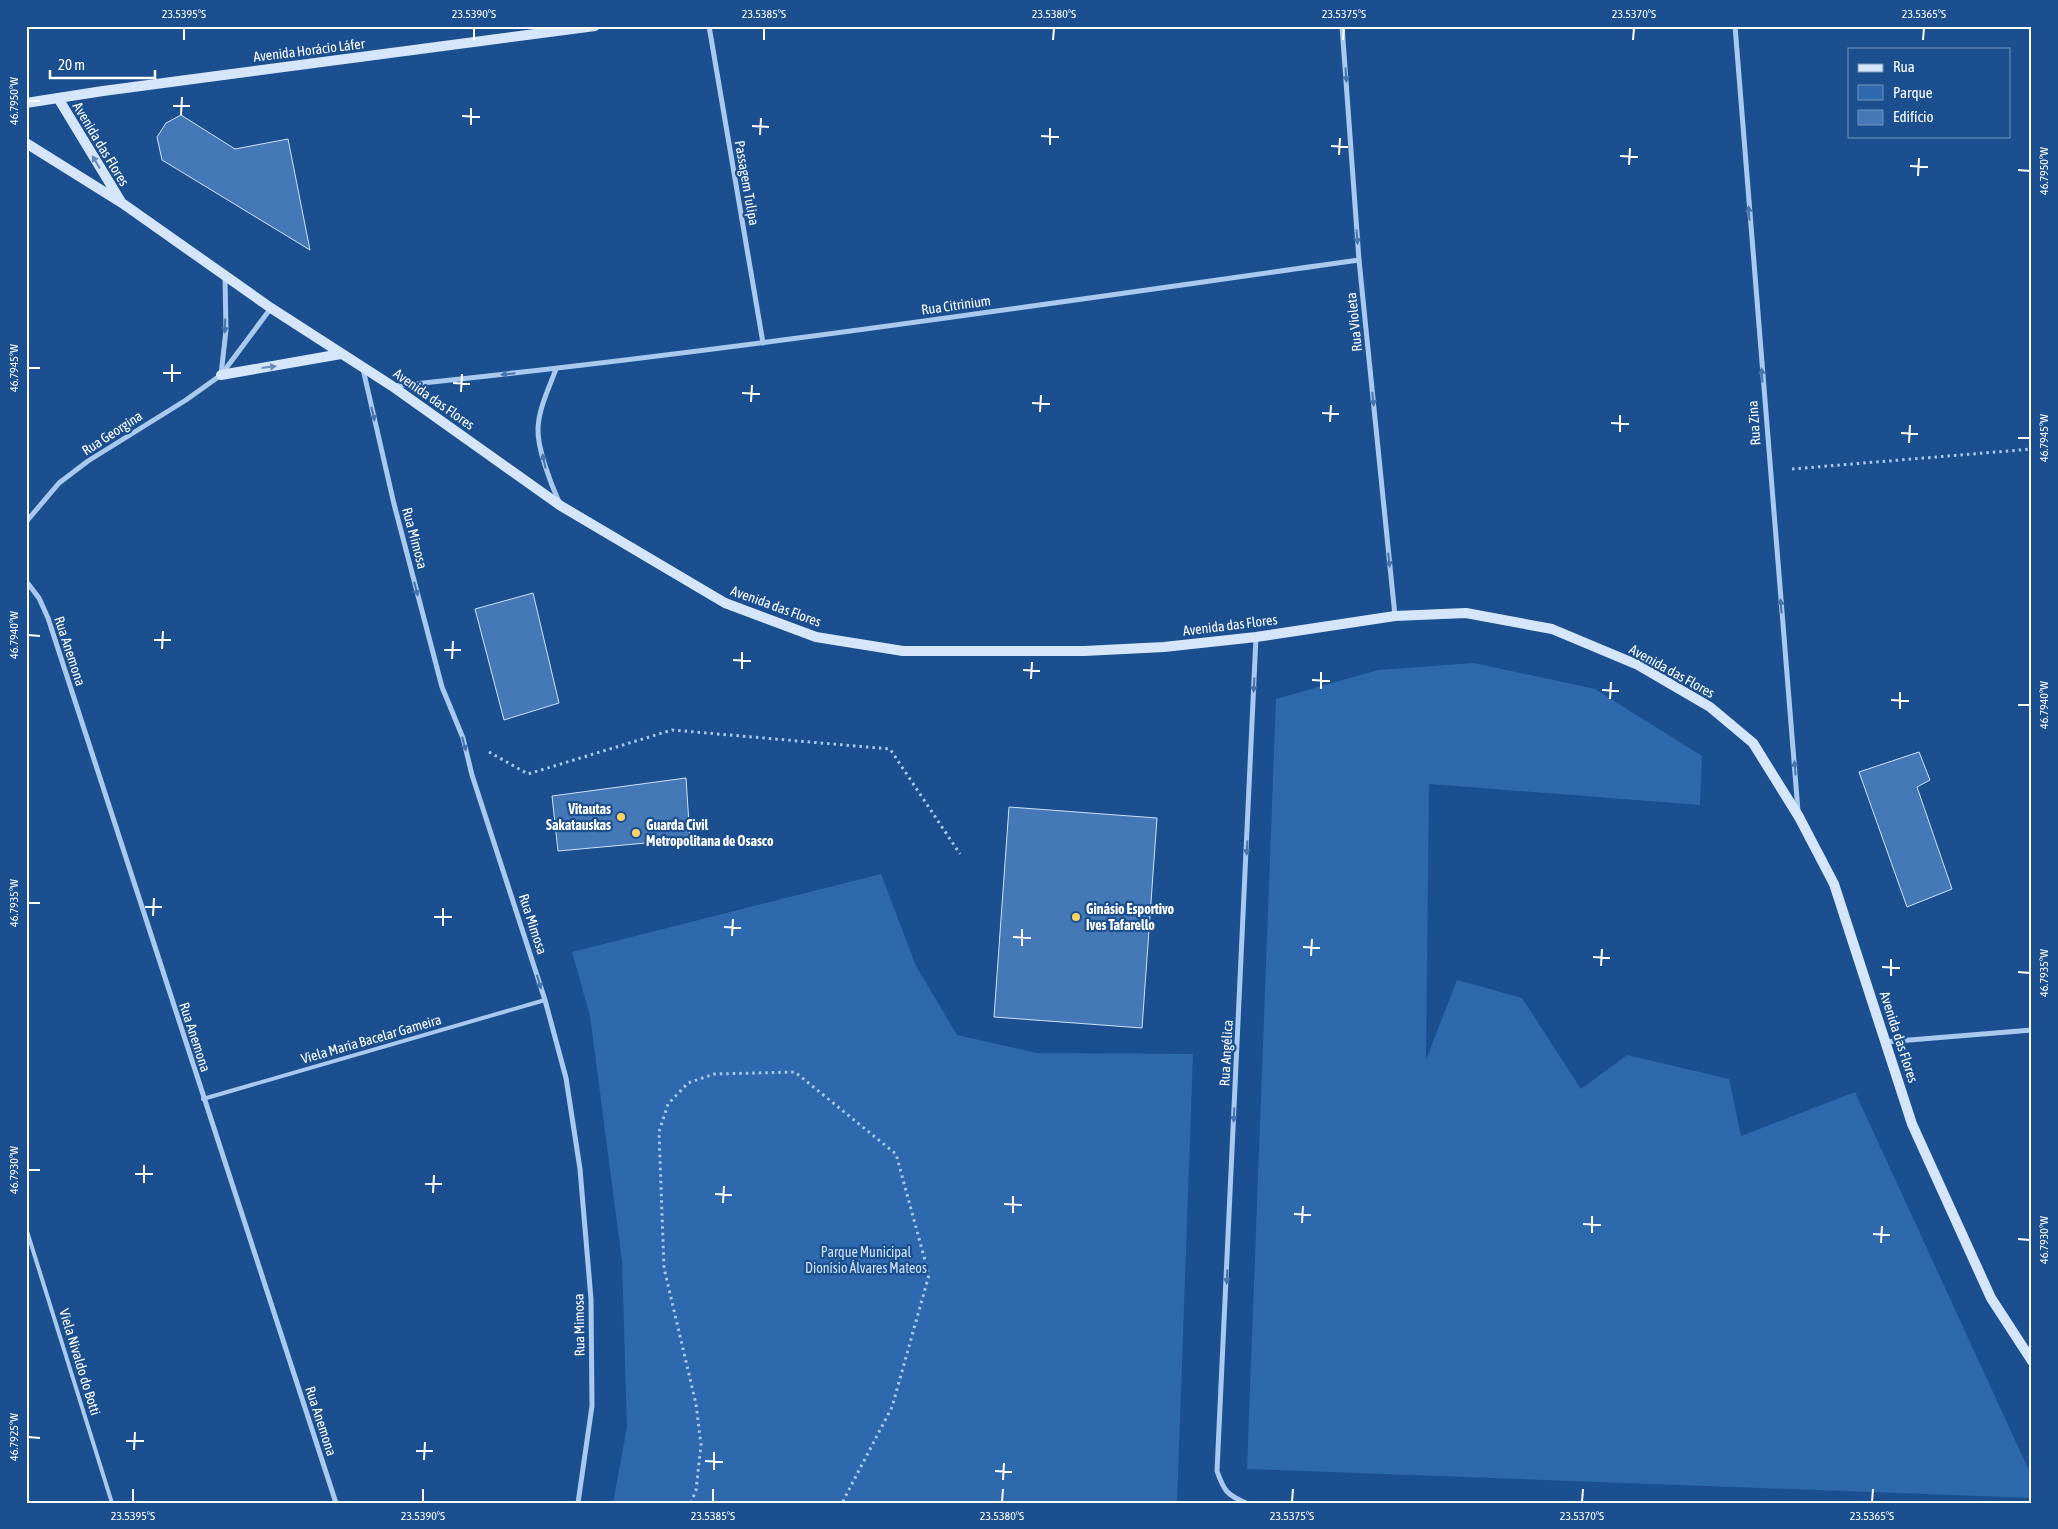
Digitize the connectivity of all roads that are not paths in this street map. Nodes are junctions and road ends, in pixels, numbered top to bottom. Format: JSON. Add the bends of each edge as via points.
{"nodes":[{"id":1,"x":595,"y":26,"type":"edge"},
{"id":2,"x":709,"y":26,"type":"edge"},
{"id":3,"x":1342,"y":26,"type":"edge"},
{"id":4,"x":1735,"y":26,"type":"edge"},
{"id":5,"x":58,"y":98,"type":"junction"},
{"id":6,"x":26,"y":103,"type":"edge"},
{"id":7,"x":26,"y":143,"type":"edge"},
{"id":8,"x":122,"y":204,"type":"junction"},
{"id":9,"x":1359,"y":260,"type":"junction"},
{"id":10,"x":225,"y":278,"type":"junction"},
{"id":11,"x":271,"y":308,"type":"junction"},
{"id":12,"x":763,"y":344,"type":"junction"},
{"id":13,"x":342,"y":354,"type":"junction"},
{"id":14,"x":362,"y":366,"type":"junction"},
{"id":15,"x":556,"y":369,"type":"junction"},
{"id":16,"x":221,"y":375,"type":"junction"},
{"id":17,"x":392,"y":386,"type":"junction"},
{"id":18,"x":560,"y":506,"type":"junction"},
{"id":19,"x":26,"y":522,"type":"edge"},
{"id":20,"x":26,"y":581,"type":"edge"},
{"id":21,"x":1395,"y":616,"type":"junction"},
{"id":22,"x":1256,"y":637,"type":"junction"},
{"id":23,"x":1799,"y":817,"type":"junction"},
{"id":24,"x":545,"y":1000,"type":"junction"},
{"id":25,"x":2032,"y":1030,"type":"edge"},
{"id":26,"x":1885,"y":1042,"type":"junction"},
{"id":27,"x":203,"y":1099,"type":"junction"},
{"id":28,"x":26,"y":1228,"type":"edge"},
{"id":29,"x":2032,"y":1362,"type":"edge"},
{"id":30,"x":112,"y":1503,"type":"edge"},
{"id":31,"x":336,"y":1503,"type":"edge"},
{"id":32,"x":578,"y":1503,"type":"edge"},
{"id":33,"x":1246,"y":1503,"type":"edge"}],
"edges":[{"from":1,"to":5,"type":"main road","name":"Avenida Horácio Láfer"},
{"from":2,"to":12,"type":"street","name":"Passagem Tulipa"},
{"from":3,"to":9,"type":"street","name":"Rua Violeta","one_way":true},
{"from":23,"to":4,"type":"street","name":"Rua Zina","one_way":true},
{"from":5,"to":6,"type":"main road","name":"Avenida Horácio Láfer"},
{"from":8,"to":5,"type":"main road","name":"Avenida das Flores","one_way":true},
{"from":7,"to":8,"type":"main road","name":"Avenida das Flores"},
{"from":8,"to":10,"type":"main road","name":"Avenida das Flores"},
{"from":9,"to":12,"type":"street","name":"Rua Citrinium"},
{"from":9,"to":21,"type":"street","name":"Rua Violeta","one_way":true},
{"from":10,"to":11,"type":"main road","name":"Avenida das Flores"},
{"from":10,"to":16,"type":"street","one_way":true,"via":[[226,330]]},
{"from":11,"to":13,"type":"main road","name":"Avenida das Flores"},
{"from":11,"to":16,"type":"street","name":"Rua Georgina"},
{"from":12,"to":15,"type":"street","name":"Rua Citrinium"},
{"from":13,"to":14,"type":"main road","name":"Avenida das Flores"},
{"from":16,"to":13,"type":"main road","one_way":true},
{"from":14,"to":17,"type":"main road","name":"Avenida das Flores"},
{"from":14,"to":24,"type":"street","name":"Rua Mimosa","one_way":true,"via":[[442,687],[463,738],[472,776]]},
{"from":15,"to":17,"type":"street","name":"Rua Citrinium","one_way":true},
{"from":18,"to":15,"type":"street","one_way":true,"via":[[547,474],[538,429]]},
{"from":16,"to":19,"type":"street","name":"Rua Georgina","via":[[88,460],[59,483]]},
{"from":17,"to":18,"type":"main road","name":"Avenida das Flores"},
{"from":18,"to":22,"type":"main road","name":"Avenida das Flores","via":[[725,603],[816,637],[903,651],[1084,651],[1164,647]]},
{"from":20,"to":27,"type":"street","name":"Rua Anemona","via":[[48,618]]},
{"from":21,"to":22,"type":"main road","name":"Avenida das Flores"},
{"from":21,"to":23,"type":"main road","name":"Avenida das Flores","via":[[1466,613],[1552,629],[1638,665],[1710,707],[1753,743]]},
{"from":22,"to":33,"type":"street","name":"Rua Angélica","one_way":true,"via":[[1218,1471],[1222,1486],[1230,1496]]},
{"from":23,"to":26,"type":"main road","name":"Avenida das Flores","via":[[1834,884]]},
{"from":24,"to":27,"type":"lane","name":"Viela Maria Bacelar Gameira"},
{"from":24,"to":32,"type":"street","name":"Rua Mimosa","via":[[566,1078],[578,1151],[591,1299],[592,1406]]},
{"from":25,"to":26,"type":"street"},
{"from":26,"to":29,"type":"main road","name":"Avenida das Flores","via":[[1912,1124],[1970,1254],[1991,1298]]},
{"from":27,"to":31,"type":"street","name":"Rua Anemona"},
{"from":28,"to":30,"type":"lane","name":"Viela Nivaldo do Botti"}]}
